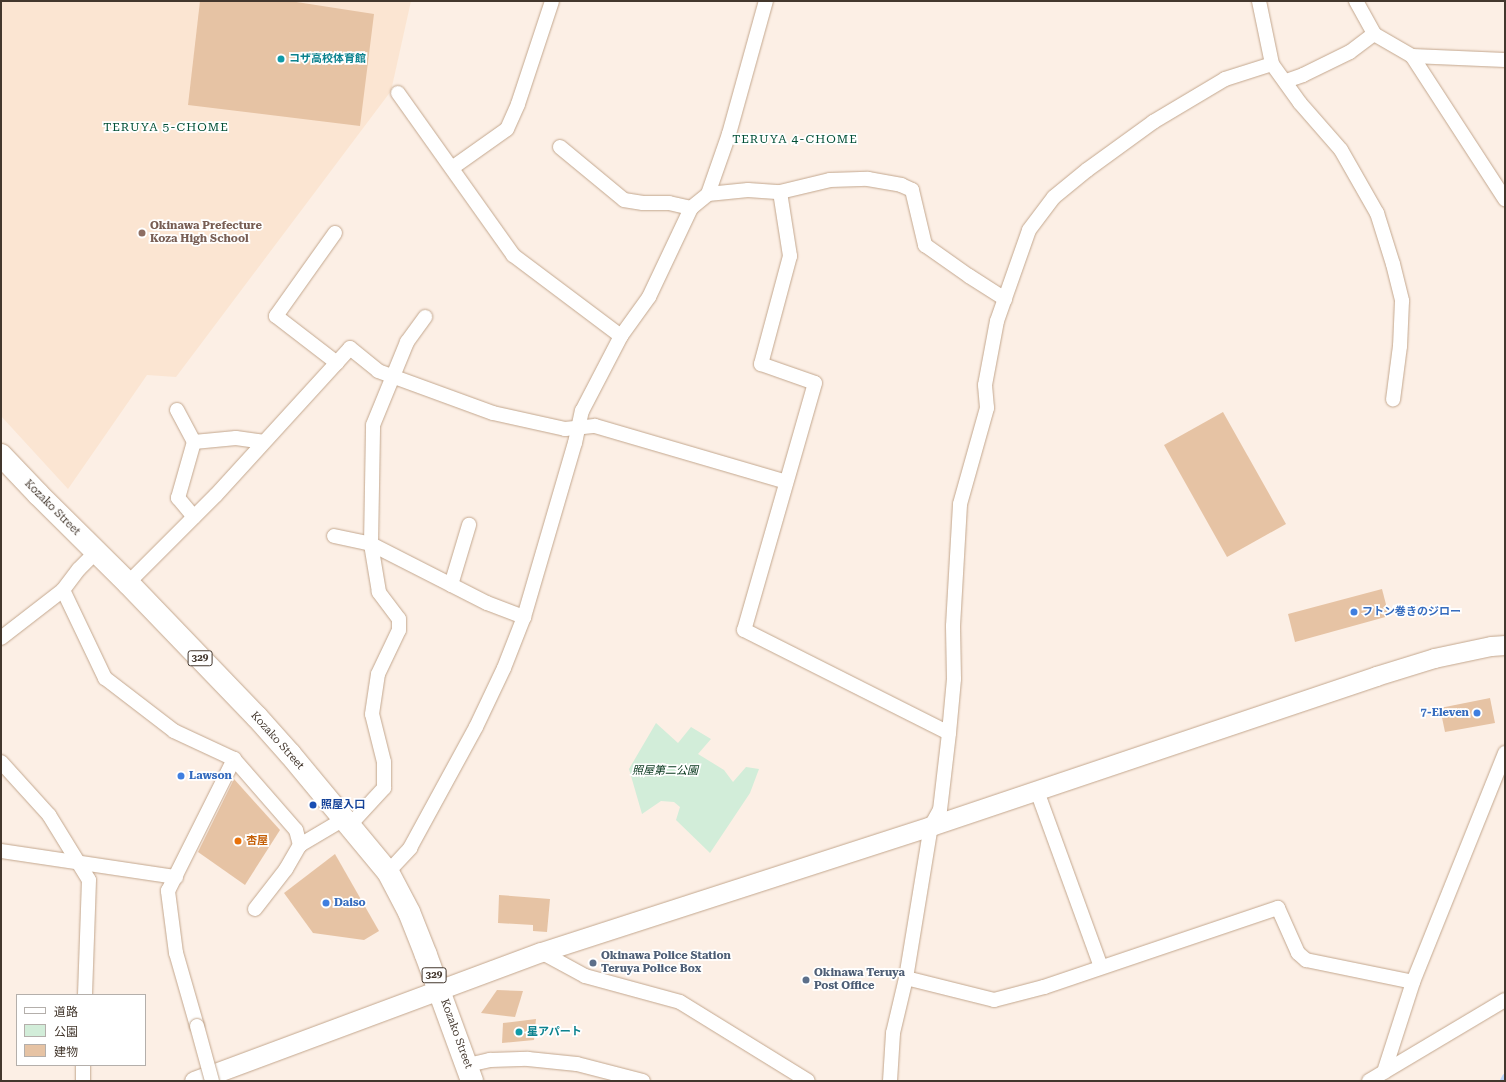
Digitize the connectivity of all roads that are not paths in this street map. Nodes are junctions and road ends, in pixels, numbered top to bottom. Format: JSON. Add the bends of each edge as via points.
{"nodes":[{"id":1,"x":552,"y":1,"type":"edge"},
{"id":2,"x":766,"y":1,"type":"edge"},
{"id":3,"x":1259,"y":1,"type":"edge"},
{"id":4,"x":1356,"y":1,"type":"edge"},
{"id":5,"x":1374,"y":34,"type":"junction"},
{"id":6,"x":1412,"y":56,"type":"junction"},
{"id":7,"x":1505,"y":60,"type":"edge"},
{"id":8,"x":1272,"y":64,"type":"junction"},
{"id":9,"x":1286,"y":81,"type":"junction"},
{"id":10,"x":398,"y":93,"type":"dead end"},
{"id":11,"x":560,"y":147,"type":"dead end"},
{"id":12,"x":452,"y":168,"type":"junction"},
{"id":13,"x":780,"y":192,"type":"junction"},
{"id":14,"x":708,"y":194,"type":"junction"},
{"id":15,"x":1505,"y":199,"type":"edge"},
{"id":16,"x":691,"y":208,"type":"junction"},
{"id":17,"x":335,"y":233,"type":"dead end"},
{"id":18,"x":1005,"y":299,"type":"junction"},
{"id":19,"x":425,"y":317,"type":"dead end"},
{"id":20,"x":621,"y":336,"type":"junction"},
{"id":21,"x":337,"y":363,"type":"junction"},
{"id":22,"x":393,"y":376,"type":"junction"},
{"id":23,"x":1392,"y":400,"type":"dead end"},
{"id":24,"x":177,"y":410,"type":"dead end"},
{"id":25,"x":578,"y":427,"type":"junction"},
{"id":26,"x":194,"y":442,"type":"junction"},
{"id":27,"x":263,"y":442,"type":"junction"},
{"id":28,"x":1,"y":455,"type":"edge"},
{"id":29,"x":786,"y":482,"type":"junction"},
{"id":30,"x":194,"y":517,"type":"junction"},
{"id":31,"x":469,"y":525,"type":"dead end"},
{"id":32,"x":334,"y":536,"type":"dead end"},
{"id":33,"x":371,"y":544,"type":"junction"},
{"id":34,"x":96,"y":552,"type":"junction"},
{"id":35,"x":128,"y":583,"type":"junction"},
{"id":36,"x":451,"y":585,"type":"junction"},
{"id":37,"x":63,"y":590,"type":"junction"},
{"id":38,"x":524,"y":617,"type":"junction"},
{"id":39,"x":1,"y":638,"type":"edge"},
{"id":40,"x":1505,"y":645,"type":"edge"},
{"id":41,"x":950,"y":733,"type":"junction"},
{"id":42,"x":1505,"y":753,"type":"edge"},
{"id":43,"x":234,"y":759,"type":"junction"},
{"id":44,"x":1,"y":762,"type":"edge"},
{"id":45,"x":1037,"y":790,"type":"junction"},
{"id":46,"x":347,"y":822,"type":"junction"},
{"id":47,"x":931,"y":826,"type":"junction"},
{"id":48,"x":300,"y":845,"type":"junction"},
{"id":49,"x":1,"y":851,"type":"edge"},
{"id":50,"x":78,"y":862,"type":"junction"},
{"id":51,"x":388,"y":872,"type":"junction"},
{"id":52,"x":176,"y":877,"type":"junction"},
{"id":53,"x":255,"y":909,"type":"dead end"},
{"id":54,"x":541,"y":952,"type":"junction"},
{"id":55,"x":1101,"y":967,"type":"junction"},
{"id":56,"x":906,"y":978,"type":"junction"},
{"id":57,"x":1413,"y":982,"type":"junction"},
{"id":58,"x":439,"y":989,"type":"junction"},
{"id":59,"x":85,"y":994,"type":"edge"},
{"id":60,"x":1505,"y":1000,"type":"edge"},
{"id":61,"x":83,"y":1066,"type":"edge"},
{"id":62,"x":1384,"y":1072,"type":"junction"},
{"id":63,"x":470,"y":1073,"type":"edge"},
{"id":64,"x":637,"y":1080,"type":"edge"},
{"id":65,"x":83,"y":1081,"type":"edge"},
{"id":66,"x":194,"y":1081,"type":"edge"},
{"id":67,"x":212,"y":1081,"type":"edge"},
{"id":68,"x":808,"y":1081,"type":"edge"},
{"id":69,"x":890,"y":1081,"type":"edge"},
{"id":70,"x":1369,"y":1081,"type":"edge"}],
"edges":[{"from":1,"to":12,"type":"street","via":[[518,104],[507,129]]},
{"from":2,"to":14,"type":"street","via":[[729,134]]},
{"from":3,"to":8,"type":"street"},
{"from":4,"to":5,"type":"street"},
{"from":5,"to":6,"type":"street"},
{"from":5,"to":9,"type":"street","via":[[1350,52]]},
{"from":6,"to":7,"type":"street"},
{"from":6,"to":15,"type":"street"},
{"from":8,"to":9,"type":"street"},
{"from":8,"to":18,"type":"street","via":[[1225,79],[1153,122],[1054,197],[1029,230]]},
{"from":9,"to":23,"type":"street","via":[[1300,103],[1341,150],[1377,213],[1402,301],[1400,346]]},
{"from":10,"to":12,"type":"street"},
{"from":11,"to":16,"type":"street","via":[[624,200],[669,203]]},
{"from":12,"to":20,"type":"street","via":[[513,255]]},
{"from":13,"to":14,"type":"street","via":[[748,190]]},
{"from":13,"to":18,"type":"street","via":[[830,180],[868,179],[901,185],[912,190],[925,245]]},
{"from":13,"to":29,"type":"street","via":[[790,256],[761,364],[815,383]]},
{"from":14,"to":16,"type":"street"},
{"from":16,"to":20,"type":"street","via":[[649,297]]},
{"from":17,"to":21,"type":"street","via":[[276,316]]},
{"from":18,"to":41,"type":"street","via":[[997,321],[985,386],[987,408],[960,504]]},
{"from":19,"to":22,"type":"street","via":[[407,342]]},
{"from":20,"to":25,"type":"street","via":[[582,411]]},
{"from":21,"to":22,"type":"street","via":[[350,348],[378,371]]},
{"from":21,"to":27,"type":"street"},
{"from":22,"to":25,"type":"street","via":[[493,412],[565,429]]},
{"from":22,"to":33,"type":"street","via":[[373,425]]},
{"from":24,"to":26,"type":"street"},
{"from":25,"to":29,"type":"street","via":[[595,426]]},
{"from":25,"to":38,"type":"street"},
{"from":26,"to":27,"type":"street","via":[[236,438]]},
{"from":26,"to":30,"type":"street","via":[[178,498]]},
{"from":27,"to":30,"type":"street"},
{"from":28,"to":34,"type":"highway","name":"Kozako Street","number":"329"},
{"from":29,"to":41,"type":"street","via":[[744,630]]},
{"from":30,"to":35,"type":"street"},
{"from":31,"to":36,"type":"street"},
{"from":32,"to":33,"type":"street"},
{"from":33,"to":36,"type":"street"},
{"from":33,"to":46,"type":"street","via":[[379,592],[400,619],[399,630],[378,674],[372,714],[384,762],[384,788]]},
{"from":34,"to":35,"type":"highway","name":"Kozako Street","number":"329"},
{"from":34,"to":37,"type":"street","via":[[79,568]]},
{"from":35,"to":46,"type":"highway","name":"Kozako Street","number":"329","via":[[290,754]]},
{"from":36,"to":38,"type":"street","via":[[487,603]]},
{"from":37,"to":39,"type":"street"},
{"from":37,"to":43,"type":"street","via":[[105,678],[174,731]]},
{"from":38,"to":51,"type":"street","via":[[504,668],[476,727],[410,848]]},
{"from":40,"to":45,"type":"street","via":[[1434,658]]},
{"from":41,"to":47,"type":"street","via":[[940,810]]},
{"from":42,"to":57,"type":"street"},
{"from":43,"to":48,"type":"street","via":[[296,830]]},
{"from":43,"to":52,"type":"street"},
{"from":44,"to":50,"type":"street","via":[[49,815]]},
{"from":45,"to":47,"type":"street"},
{"from":45,"to":55,"type":"street"},
{"from":46,"to":48,"type":"street"},
{"from":46,"to":51,"type":"highway","name":"Kozako Street","number":"329"},
{"from":47,"to":54,"type":"street"},
{"from":47,"to":56,"type":"street"},
{"from":48,"to":53,"type":"street","via":[[286,869]]},
{"from":49,"to":50,"type":"street"},
{"from":50,"to":52,"type":"street"},
{"from":50,"to":59,"type":"street","via":[[89,880]]},
{"from":51,"to":58,"type":"highway","name":"Kozako Street","number":"329","via":[[409,912]]},
{"from":52,"to":67,"type":"street","bridge":true,"via":[[168,891],[176,953]]},
{"from":54,"to":58,"type":"street"},
{"from":54,"to":68,"type":"street","via":[[585,976],[680,1002]]},
{"from":55,"to":56,"type":"street","via":[[1044,987],[994,1000]]},
{"from":55,"to":57,"type":"street","via":[[1278,908],[1298,953],[1306,960]]},
{"from":56,"to":69,"type":"street","via":[[893,1033]]},
{"from":57,"to":62,"type":"street"},
{"from":58,"to":63,"type":"highway","name":"Kozako Street","number":"329"},
{"from":58,"to":66,"type":"street"},
{"from":60,"to":62,"type":"street"},
{"from":61,"to":65,"type":"street"},
{"from":62,"to":70,"type":"street"},
{"from":63,"to":64,"type":"street","via":[[490,1060],[528,1059],[577,1064]]}]}
